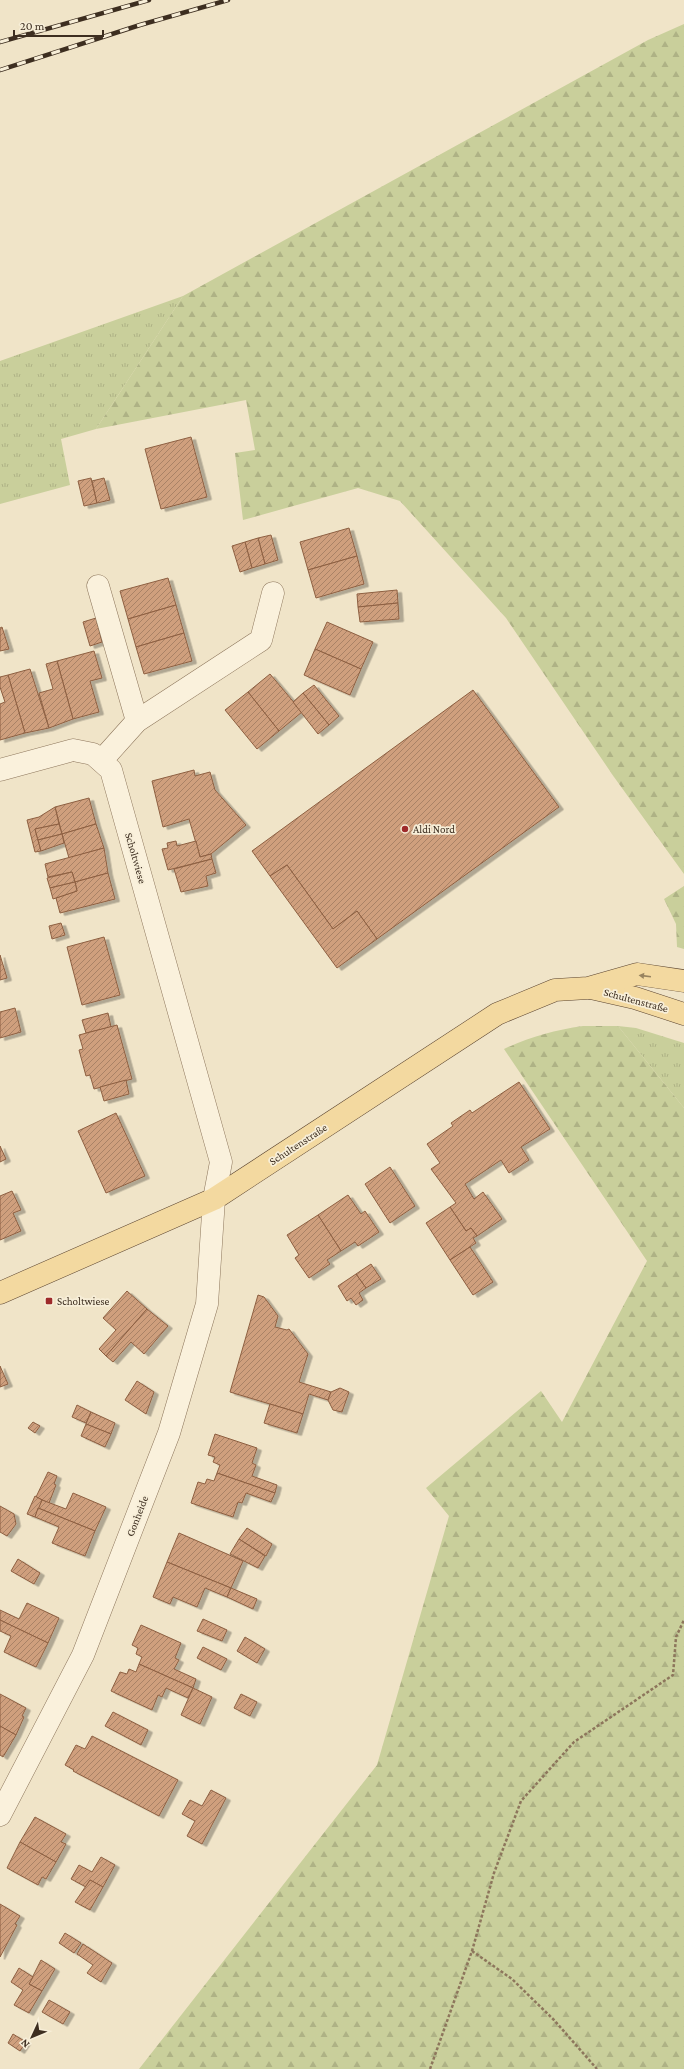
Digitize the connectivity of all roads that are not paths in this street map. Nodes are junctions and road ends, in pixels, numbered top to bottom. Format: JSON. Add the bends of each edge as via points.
{"nodes":[{"id":1,"x":98,"y":586,"type":"dead end"},
{"id":2,"x":273,"y":593,"type":"dead end"},
{"id":3,"x":137,"y":721,"type":"junction"},
{"id":4,"x":102,"y":760,"type":"junction"},
{"id":5,"x":0,"y":770,"type":"edge"},
{"id":6,"x":684,"y":981,"type":"edge"},
{"id":7,"x":588,"y":988,"type":"junction"},
{"id":8,"x":684,"y":1014,"type":"edge"},
{"id":9,"x":214,"y":1199,"type":"junction"},
{"id":10,"x":0,"y":1293,"type":"edge"},
{"id":11,"x":0,"y":1815,"type":"edge"}],
"edges":[{"from":1,"to":3,"type":"street"},
{"from":2,"to":3,"type":"street","via":[[260,640]]},
{"from":3,"to":4,"type":"street"},
{"from":4,"to":5,"type":"street","via":[[93,754],[73,750]]},
{"from":4,"to":9,"type":"street","name":"Scholtwiese","via":[[111,770],[221,1162]]},
{"from":6,"to":7,"type":"main road","name":"Schultenstraße","one_way":true,"via":[[637,974]]},
{"from":7,"to":8,"type":"main road","name":"Schultenstraße","via":[[636,998]]},
{"from":7,"to":9,"type":"main road","name":"Schultenstraße","via":[[554,990],[497,1014]]},
{"from":9,"to":10,"type":"main road","name":"Schultenstraße"},
{"from":9,"to":11,"type":"street","name":"Gonheide","via":[[207,1304],[169,1433],[83,1655]]}]}
